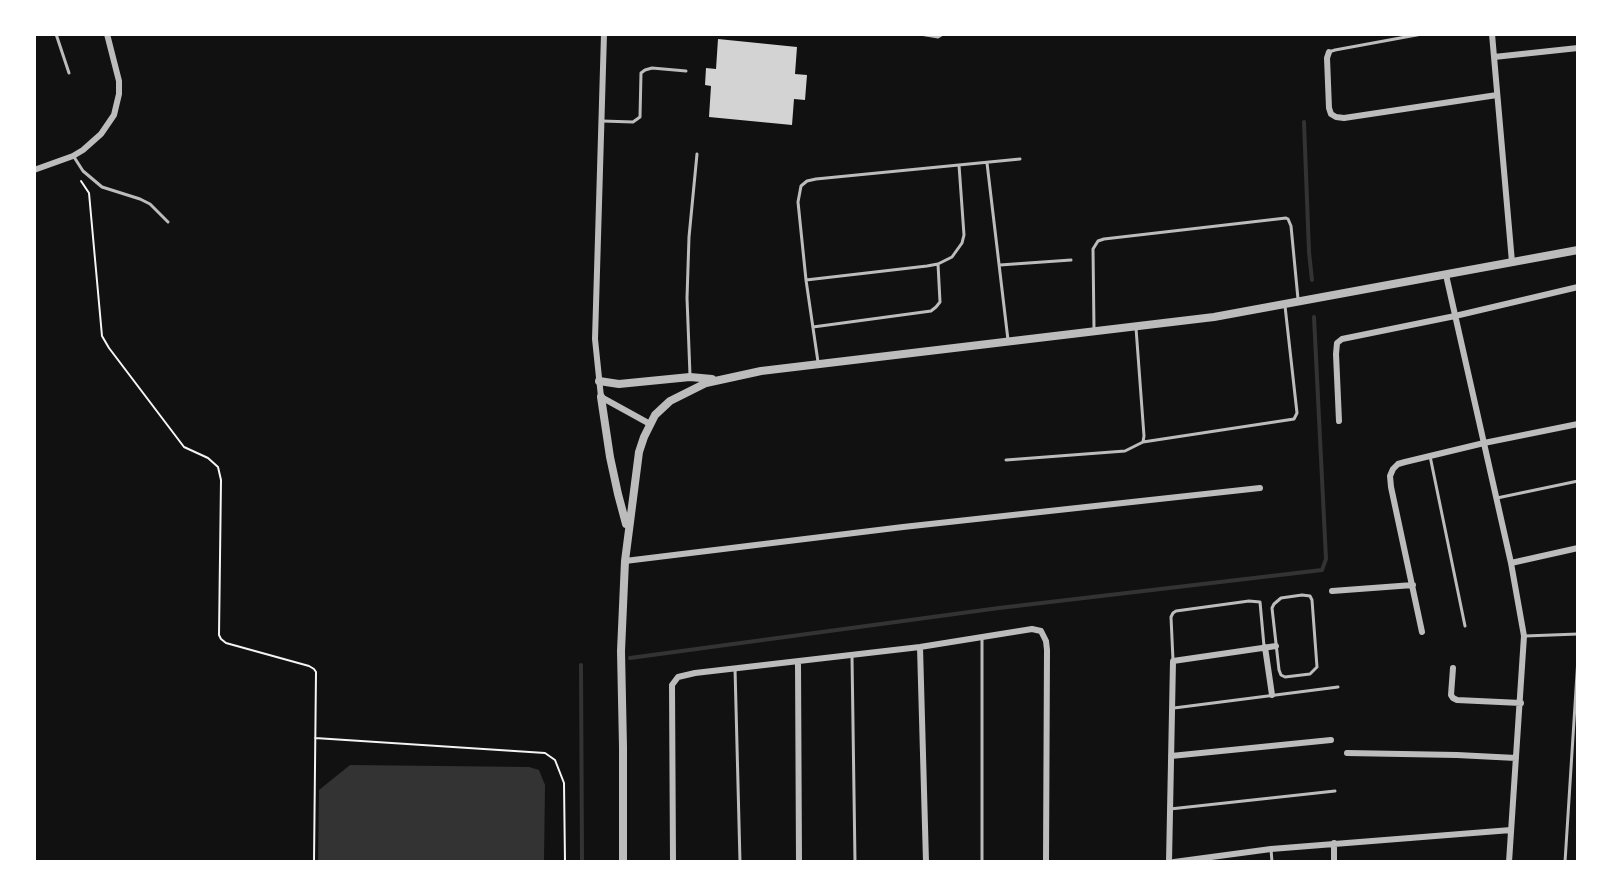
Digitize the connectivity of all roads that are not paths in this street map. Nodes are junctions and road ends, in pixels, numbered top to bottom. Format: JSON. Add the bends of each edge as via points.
{"nodes":[{"id":1,"x":56,"y":34,"type":"edge"},
{"id":2,"x":107,"y":34,"type":"edge"},
{"id":3,"x":604,"y":34,"type":"edge"},
{"id":4,"x":920,"y":34,"type":"edge"},
{"id":5,"x":943,"y":34,"type":"edge"},
{"id":6,"x":1422,"y":34,"type":"edge"},
{"id":7,"x":1492,"y":34,"type":"edge"},
{"id":8,"x":1578,"y":48,"type":"edge"},
{"id":9,"x":1329,"y":52,"type":"joint"},
{"id":10,"x":1494,"y":57,"type":"junction"},
{"id":11,"x":686,"y":71,"type":"dead end"},
{"id":12,"x":69,"y":73,"type":"dead end"},
{"id":13,"x":1497,"y":95,"type":"junction"},
{"id":14,"x":602,"y":121,"type":"junction"},
{"id":15,"x":698,"y":154,"type":"dead end"},
{"id":16,"x":73,"y":156,"type":"junction"},
{"id":17,"x":1020,"y":159,"type":"dead end"},
{"id":18,"x":987,"y":163,"type":"junction"},
{"id":19,"x":959,"y":165,"type":"junction"},
{"id":20,"x":34,"y":170,"type":"edge"},
{"id":21,"x":168,"y":222,"type":"dead end"},
{"id":22,"x":1578,"y":250,"type":"edge"},
{"id":23,"x":1071,"y":260,"type":"dead end"},
{"id":24,"x":1512,"y":262,"type":"junction"},
{"id":25,"x":938,"y":264,"type":"junction"},
{"id":26,"x":1000,"y":265,"type":"junction"},
{"id":27,"x":1446,"y":275,"type":"junction"},
{"id":28,"x":806,"y":280,"type":"junction"},
{"id":29,"x":1578,"y":287,"type":"edge"},
{"id":30,"x":1299,"y":302,"type":"junction"},
{"id":31,"x":1285,"y":304,"type":"junction"},
{"id":32,"x":1455,"y":316,"type":"junction"},
{"id":33,"x":1136,"y":326,"type":"junction"},
{"id":34,"x":813,"y":327,"type":"junction"},
{"id":35,"x":1094,"y":331,"type":"junction"},
{"id":36,"x":1009,"y":341,"type":"junction"},
{"id":37,"x":818,"y":364,"type":"junction"},
{"id":38,"x":690,"y":377,"type":"junction"},
{"id":39,"x":722,"y":380,"type":"junction"},
{"id":40,"x":599,"y":381,"type":"junction"},
{"id":41,"x":601,"y":398,"type":"junction"},
{"id":42,"x":1339,"y":421,"type":"dead end"},
{"id":43,"x":650,"y":424,"type":"junction"},
{"id":44,"x":1578,"y":424,"type":"edge"},
{"id":45,"x":1143,"y":442,"type":"junction"},
{"id":46,"x":1484,"y":443,"type":"junction"},
{"id":47,"x":1430,"y":456,"type":"junction"},
{"id":48,"x":1006,"y":460,"type":"dead end"},
{"id":49,"x":1578,"y":481,"type":"edge"},
{"id":50,"x":1260,"y":488,"type":"dead end"},
{"id":51,"x":1496,"y":498,"type":"junction"},
{"id":52,"x":628,"y":530,"type":"junction"},
{"id":53,"x":1578,"y":548,"type":"edge"},
{"id":54,"x":625,"y":561,"type":"junction"},
{"id":55,"x":1511,"y":563,"type":"junction"},
{"id":56,"x":1413,"y":585,"type":"junction"},
{"id":57,"x":1332,"y":591,"type":"dead end"},
{"id":58,"x":1465,"y":626,"type":"dead end"},
{"id":59,"x":1422,"y":632,"type":"dead end"},
{"id":60,"x":1578,"y":634,"type":"edge"},
{"id":61,"x":1524,"y":636,"type":"junction"},
{"id":62,"x":982,"y":637,"type":"junction"},
{"id":63,"x":1276,"y":646,"type":"junction"},
{"id":64,"x":920,"y":647,"type":"junction"},
{"id":65,"x":1264,"y":647,"type":"junction"},
{"id":66,"x":852,"y":654,"type":"junction"},
{"id":67,"x":1578,"y":658,"type":"edge"},
{"id":68,"x":1173,"y":661,"type":"junction"},
{"id":69,"x":798,"y":662,"type":"junction"},
{"id":70,"x":735,"y":668,"type":"junction"},
{"id":71,"x":1453,"y":668,"type":"dead end"},
{"id":72,"x":1338,"y":687,"type":"dead end"},
{"id":73,"x":1272,"y":695,"type":"junction"},
{"id":74,"x":1521,"y":703,"type":"junction"},
{"id":75,"x":1172,"y":708,"type":"junction"},
{"id":76,"x":1575,"y":734,"type":"edge"},
{"id":77,"x":1331,"y":740,"type":"dead end"},
{"id":78,"x":1347,"y":753,"type":"dead end"},
{"id":79,"x":1171,"y":756,"type":"junction"},
{"id":80,"x":1516,"y":758,"type":"junction"},
{"id":81,"x":1335,"y":791,"type":"dead end"},
{"id":82,"x":1170,"y":809,"type":"junction"},
{"id":83,"x":1511,"y":830,"type":"junction"},
{"id":84,"x":1334,"y":843,"type":"junction"},
{"id":85,"x":1271,"y":849,"type":"junction"},
{"id":86,"x":623,"y":861,"type":"edge"},
{"id":87,"x":673,"y":861,"type":"edge"},
{"id":88,"x":740,"y":861,"type":"edge"},
{"id":89,"x":800,"y":861,"type":"edge"},
{"id":90,"x":855,"y":861,"type":"edge"},
{"id":91,"x":926,"y":861,"type":"edge"},
{"id":92,"x":982,"y":861,"type":"edge"},
{"id":93,"x":1046,"y":861,"type":"edge"},
{"id":94,"x":1169,"y":861,"type":"edge"},
{"id":95,"x":1174,"y":861,"type":"edge"},
{"id":96,"x":1183,"y":861,"type":"edge"},
{"id":97,"x":1272,"y":861,"type":"edge"},
{"id":98,"x":1334,"y":861,"type":"edge"},
{"id":99,"x":1509,"y":861,"type":"edge"},
{"id":100,"x":1565,"y":861,"type":"edge"}],
"edges":[{"from":1,"to":12,"type":"lane"},
{"from":2,"to":16,"type":"street","via":[[119,81],[118,103],[101,134]]},
{"from":3,"to":14,"type":"street"},
{"from":4,"to":5,"type":"lane"},
{"from":6,"to":9,"type":"lane"},
{"from":7,"to":10,"type":"street"},
{"from":8,"to":10,"type":"street"},
{"from":9,"to":13,"type":"street","via":[[1329,108],[1336,117]]},
{"from":10,"to":13,"type":"street"},
{"from":11,"to":14,"type":"lane","via":[[645,70],[641,73],[640,117],[633,122]]},
{"from":13,"to":24,"type":"street"},
{"from":14,"to":40,"type":"street","via":[[595,339]]},
{"from":15,"to":38,"type":"lane","via":[[689,237]]},
{"from":16,"to":20,"type":"street"},
{"from":16,"to":21,"type":"lane","via":[[102,187],[150,204]]},
{"from":17,"to":18,"type":"lane"},
{"from":18,"to":19,"type":"lane"},
{"from":18,"to":26,"type":"lane"},
{"from":19,"to":25,"type":"lane","via":[[962,243],[952,256]]},
{"from":19,"to":28,"type":"lane","via":[[807,181],[801,186],[798,202]]},
{"from":22,"to":24,"type":"street"},
{"from":23,"to":26,"type":"lane"},
{"from":24,"to":27,"type":"street"},
{"from":25,"to":28,"type":"lane"},
{"from":25,"to":34,"type":"lane","via":[[940,302],[931,310]]},
{"from":26,"to":36,"type":"lane"},
{"from":27,"to":30,"type":"street"},
{"from":27,"to":32,"type":"street"},
{"from":28,"to":34,"type":"lane"},
{"from":29,"to":32,"type":"street"},
{"from":30,"to":31,"type":"street"},
{"from":30,"to":35,"type":"lane","via":[[1291,226],[1286,218],[1104,239],[1093,249]]},
{"from":31,"to":33,"type":"street"},
{"from":31,"to":45,"type":"lane","via":[[1296,417]]},
{"from":32,"to":42,"type":"street","via":[[1337,343]]},
{"from":32,"to":46,"type":"street"},
{"from":33,"to":35,"type":"street"},
{"from":33,"to":45,"type":"lane"},
{"from":34,"to":37,"type":"lane"},
{"from":35,"to":36,"type":"street"},
{"from":36,"to":37,"type":"street"},
{"from":37,"to":39,"type":"street"},
{"from":38,"to":39,"type":"street"},
{"from":38,"to":40,"type":"street","via":[[619,384]]},
{"from":39,"to":43,"type":"street","via":[[706,383],[670,401]]},
{"from":40,"to":41,"type":"street"},
{"from":41,"to":43,"type":"street"},
{"from":41,"to":52,"type":"street"},
{"from":43,"to":52,"type":"street","via":[[639,452]]},
{"from":44,"to":46,"type":"street"},
{"from":45,"to":48,"type":"lane","via":[[1125,451]]},
{"from":46,"to":47,"type":"street"},
{"from":46,"to":51,"type":"street"},
{"from":47,"to":56,"type":"street","via":[[1398,464],[1390,476]]},
{"from":47,"to":58,"type":"lane"},
{"from":49,"to":51,"type":"lane"},
{"from":50,"to":54,"type":"street"},
{"from":51,"to":55,"type":"street"},
{"from":52,"to":54,"type":"street"},
{"from":53,"to":55,"type":"street"},
{"from":54,"to":86,"type":"street","via":[[621,651]]},
{"from":55,"to":61,"type":"street"},
{"from":56,"to":57,"type":"street"},
{"from":56,"to":59,"type":"street"},
{"from":60,"to":61,"type":"lane"},
{"from":61,"to":74,"type":"street"},
{"from":62,"to":64,"type":"street"},
{"from":62,"to":92,"type":"lane"},
{"from":62,"to":93,"type":"street","via":[[1032,629],[1041,631],[1046,641]]},
{"from":63,"to":63,"type":"lane","via":[[1274,604],[1281,598],[1311,596],[1316,670],[1311,674],[1282,676]]},
{"from":63,"to":65,"type":"street"},
{"from":64,"to":66,"type":"street"},
{"from":64,"to":91,"type":"street"},
{"from":65,"to":68,"type":"street"},
{"from":65,"to":68,"type":"lane","via":[[1260,602],[1176,611],[1172,617]]},
{"from":65,"to":73,"type":"street"},
{"from":66,"to":69,"type":"street"},
{"from":66,"to":90,"type":"lane"},
{"from":67,"to":76,"type":"lane"},
{"from":68,"to":75,"type":"street"},
{"from":69,"to":70,"type":"street"},
{"from":69,"to":89,"type":"street"},
{"from":70,"to":87,"type":"street","via":[[687,674],[678,677],[672,686]]},
{"from":70,"to":88,"type":"lane"},
{"from":71,"to":74,"type":"street","via":[[1453,698]]},
{"from":72,"to":73,"type":"lane"},
{"from":73,"to":75,"type":"lane"},
{"from":74,"to":80,"type":"street"},
{"from":75,"to":79,"type":"street"},
{"from":76,"to":100,"type":"lane"},
{"from":77,"to":79,"type":"street"},
{"from":78,"to":80,"type":"street"},
{"from":79,"to":82,"type":"street"},
{"from":80,"to":83,"type":"street"},
{"from":81,"to":82,"type":"lane"},
{"from":82,"to":94,"type":"street"},
{"from":83,"to":84,"type":"street"},
{"from":83,"to":99,"type":"street"},
{"from":84,"to":85,"type":"street"},
{"from":84,"to":98,"type":"street"},
{"from":85,"to":96,"type":"street"},
{"from":85,"to":97,"type":"lane"},
{"from":95,"to":96,"type":"street"}]}
